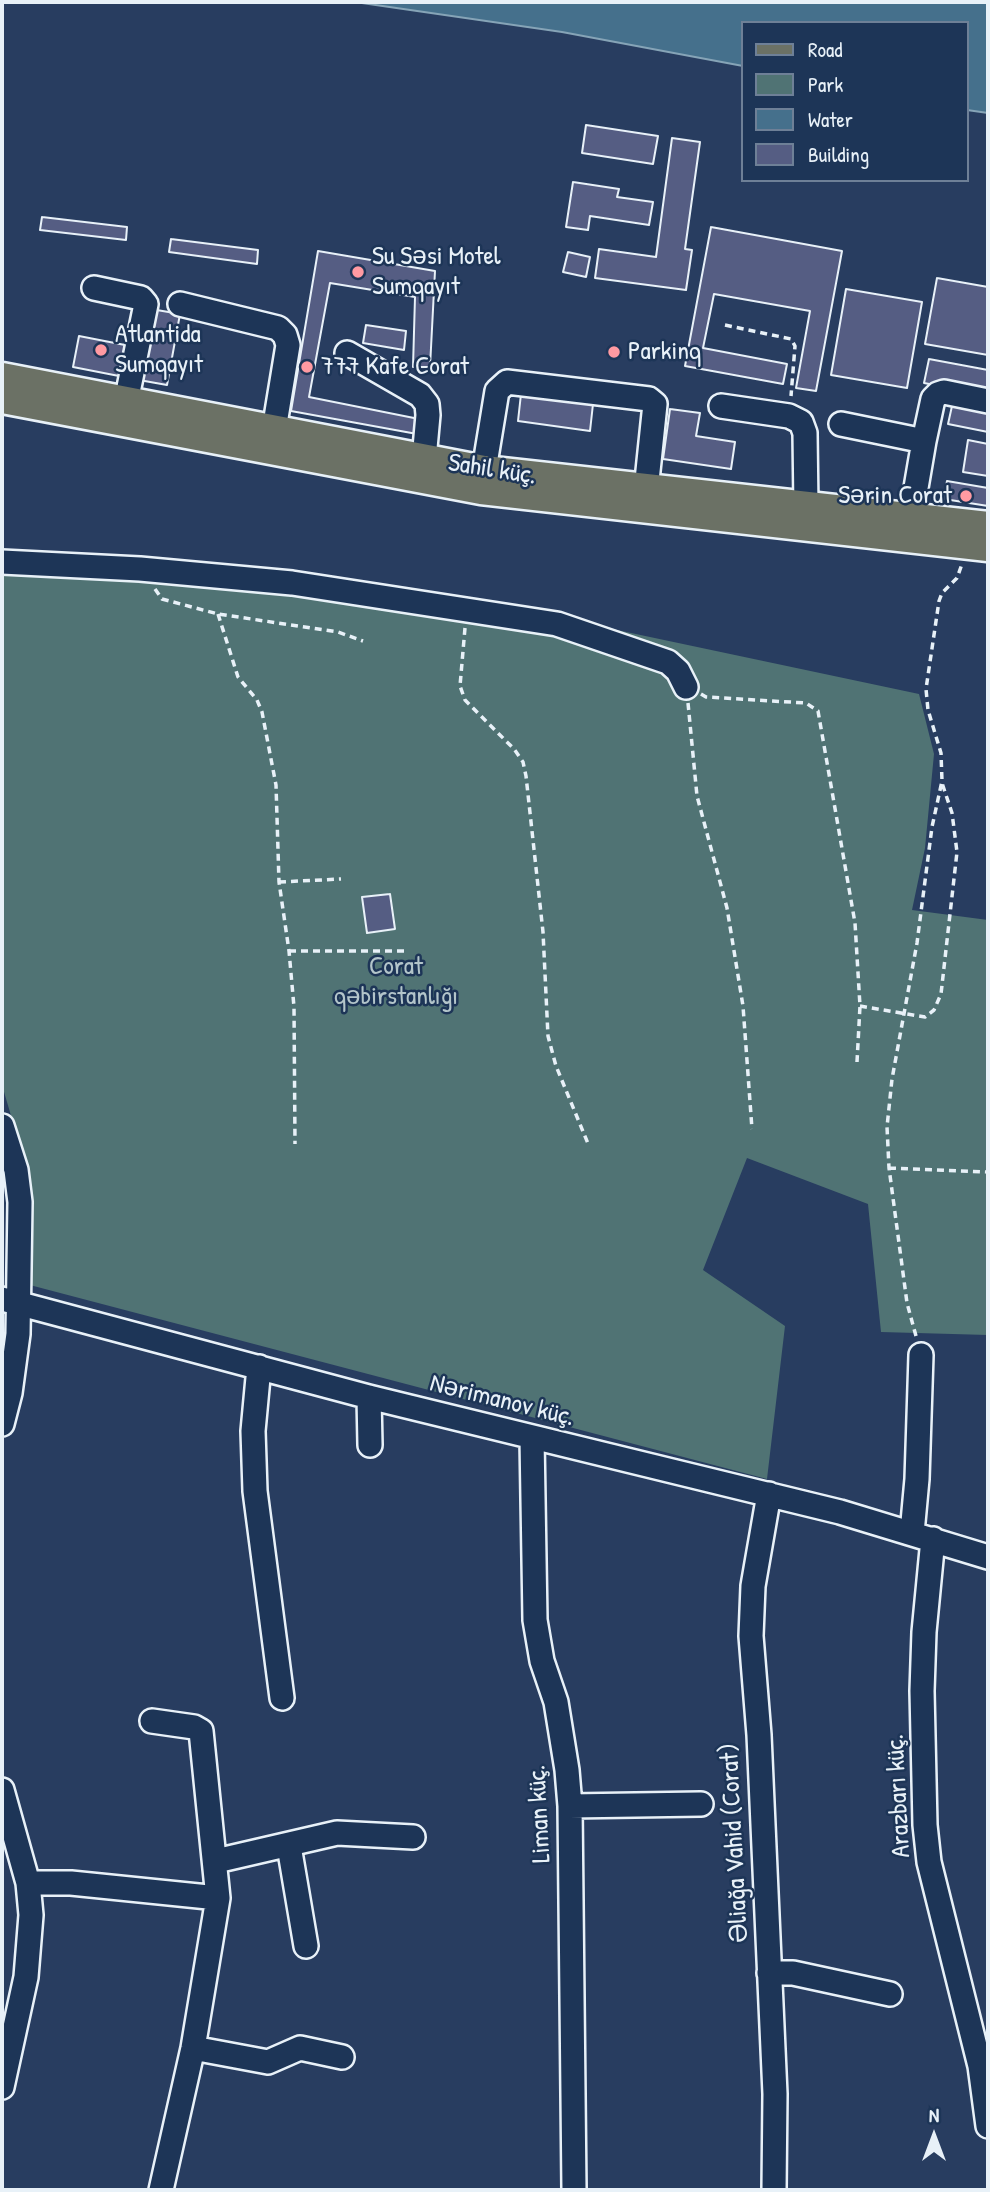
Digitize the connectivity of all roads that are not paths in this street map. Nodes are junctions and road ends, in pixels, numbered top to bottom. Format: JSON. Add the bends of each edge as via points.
{"nodes":[{"id":1,"x":94,"y":288,"type":"dead end"},
{"id":2,"x":180,"y":304,"type":"dead end"},
{"id":3,"x":346,"y":354,"type":"dead end"},
{"id":4,"x":2,"y":377,"type":"edge"},
{"id":5,"x":2,"y":399,"type":"edge"},
{"id":6,"x":988,"y":401,"type":"edge"},
{"id":7,"x":127,"y":402,"type":"junction"},
{"id":8,"x":721,"y":406,"type":"dead end"},
{"id":9,"x":841,"y":424,"type":"dead end"},
{"id":10,"x":274,"y":430,"type":"junction"},
{"id":11,"x":924,"y":441,"type":"junction"},
{"id":12,"x":424,"y":459,"type":"junction"},
{"id":13,"x":484,"y":470,"type":"junction"},
{"id":14,"x":646,"y":489,"type":"junction"},
{"id":15,"x":806,"y":507,"type":"junction"},
{"id":16,"x":911,"y":517,"type":"junction"},
{"id":17,"x":988,"y":526,"type":"edge"},
{"id":18,"x":977,"y":545,"type":"edge"},
{"id":19,"x":2,"y":562,"type":"edge"},
{"id":20,"x":686,"y":687,"type":"road end"},
{"id":21,"x":2,"y":1126,"type":"edge"},
{"id":22,"x":10,"y":1301,"type":"edge"},
{"id":23,"x":921,"y":1355,"type":"road end"},
{"id":24,"x":259,"y":1367,"type":"junction"},
{"id":25,"x":369,"y":1397,"type":"junction"},
{"id":26,"x":2,"y":1424,"type":"edge"},
{"id":27,"x":532,"y":1438,"type":"junction"},
{"id":28,"x":370,"y":1446,"type":"dead end"},
{"id":29,"x":769,"y":1494,"type":"junction"},
{"id":30,"x":922,"y":1536,"type":"junction"},
{"id":31,"x":988,"y":1558,"type":"edge"},
{"id":32,"x":282,"y":1698,"type":"dead end"},
{"id":33,"x":152,"y":1721,"type":"dead end"},
{"id":34,"x":2,"y":1790,"type":"edge"},
{"id":35,"x":701,"y":1804,"type":"dead end"},
{"id":36,"x":570,"y":1806,"type":"junction"},
{"id":37,"x":413,"y":1837,"type":"dead end"},
{"id":38,"x":289,"y":1846,"type":"junction"},
{"id":39,"x":216,"y":1861,"type":"junction"},
{"id":40,"x":28,"y":1883,"type":"junction"},
{"id":41,"x":218,"y":1898,"type":"junction"},
{"id":42,"x":306,"y":1946,"type":"dead end"},
{"id":43,"x":769,"y":1973,"type":"junction"},
{"id":44,"x":891,"y":1994,"type":"dead end"},
{"id":45,"x":192,"y":2048,"type":"junction"},
{"id":46,"x":342,"y":2057,"type":"dead end"},
{"id":47,"x":2,"y":2087,"type":"edge"},
{"id":48,"x":988,"y":2126,"type":"edge"},
{"id":49,"x":161,"y":2190,"type":"edge"},
{"id":50,"x":574,"y":2190,"type":"edge"},
{"id":51,"x":774,"y":2190,"type":"edge"}],
"edges":[{"from":1,"to":7,"type":"street","via":[[141,298],[146,304]]},
{"from":2,"to":10,"type":"street","via":[[278,328],[285,335],[288,345]]},
{"from":3,"to":12,"type":"street","via":[[420,395],[427,404]]},
{"from":4,"to":7,"type":"main road","name":"Sahil küç."},
{"from":5,"to":18,"type":"main road","name":"Sahil küç.","via":[[481,490]]},
{"from":6,"to":11,"type":"street","via":[[938,394]]},
{"from":7,"to":10,"type":"main road","name":"Sahil küç."},
{"from":8,"to":15,"type":"street","via":[[789,416],[801,422]]},
{"from":9,"to":11,"type":"street"},
{"from":10,"to":12,"type":"main road","name":"Sahil küç."},
{"from":11,"to":16,"type":"street"},
{"from":12,"to":13,"type":"main road","name":"Sahil küç."},
{"from":13,"to":14,"type":"main road","name":"Sahil küç."},
{"from":13,"to":14,"type":"street","via":[[497,391],[507,382],[649,399],[655,404]]},
{"from":14,"to":15,"type":"main road","name":"Sahil küç."},
{"from":15,"to":16,"type":"main road","name":"Sahil küç."},
{"from":16,"to":17,"type":"main road","name":"Sahil küç."},
{"from":19,"to":20,"type":"street","via":[[292,583],[557,624],[668,662]]},
{"from":21,"to":22,"type":"street","via":[[19,1186]]},
{"from":22,"to":24,"type":"street","name":"Nərimanov küç."},
{"from":22,"to":26,"type":"street","via":[[15,1363]]},
{"from":23,"to":30,"type":"street","name":"Arazbarı küç.","via":[[917,1479]]},
{"from":24,"to":25,"type":"street","name":"Nərimanov küç."},
{"from":24,"to":32,"type":"street","via":[[253,1431],[255,1491]]},
{"from":25,"to":27,"type":"street","name":"Nərimanov küç."},
{"from":25,"to":28,"type":"street"},
{"from":27,"to":29,"type":"street","name":"Nərimanov küç."},
{"from":27,"to":36,"type":"street","name":"Liman küç.","via":[[536,1629],[558,1712]]},
{"from":29,"to":30,"type":"street","name":"Nərimanov küç."},
{"from":29,"to":43,"type":"street","name":"Əliağa Vahid (Corat)","via":[[753,1586],[751,1636]]},
{"from":30,"to":31,"type":"street","name":"Nərimanov küç."},
{"from":30,"to":48,"type":"street","name":"Arazbarı küç.","via":[[929,1862],[980,2066]]},
{"from":33,"to":39,"type":"street","via":[[201,1731]]},
{"from":34,"to":40,"type":"street"},
{"from":35,"to":36,"type":"street"},
{"from":36,"to":50,"type":"street","name":"Liman küç."},
{"from":37,"to":38,"type":"street","via":[[337,1833]]},
{"from":38,"to":39,"type":"street"},
{"from":38,"to":42,"type":"street"},
{"from":39,"to":41,"type":"street"},
{"from":40,"to":41,"type":"street"},
{"from":40,"to":47,"type":"street","via":[[31,1943]]},
{"from":41,"to":45,"type":"street"},
{"from":43,"to":44,"type":"street","via":[[793,1973]]},
{"from":43,"to":51,"type":"street","name":"Əliağa Vahid (Corat)"},
{"from":45,"to":46,"type":"street","via":[[268,2062],[300,2048]]},
{"from":45,"to":49,"type":"street"}]}
